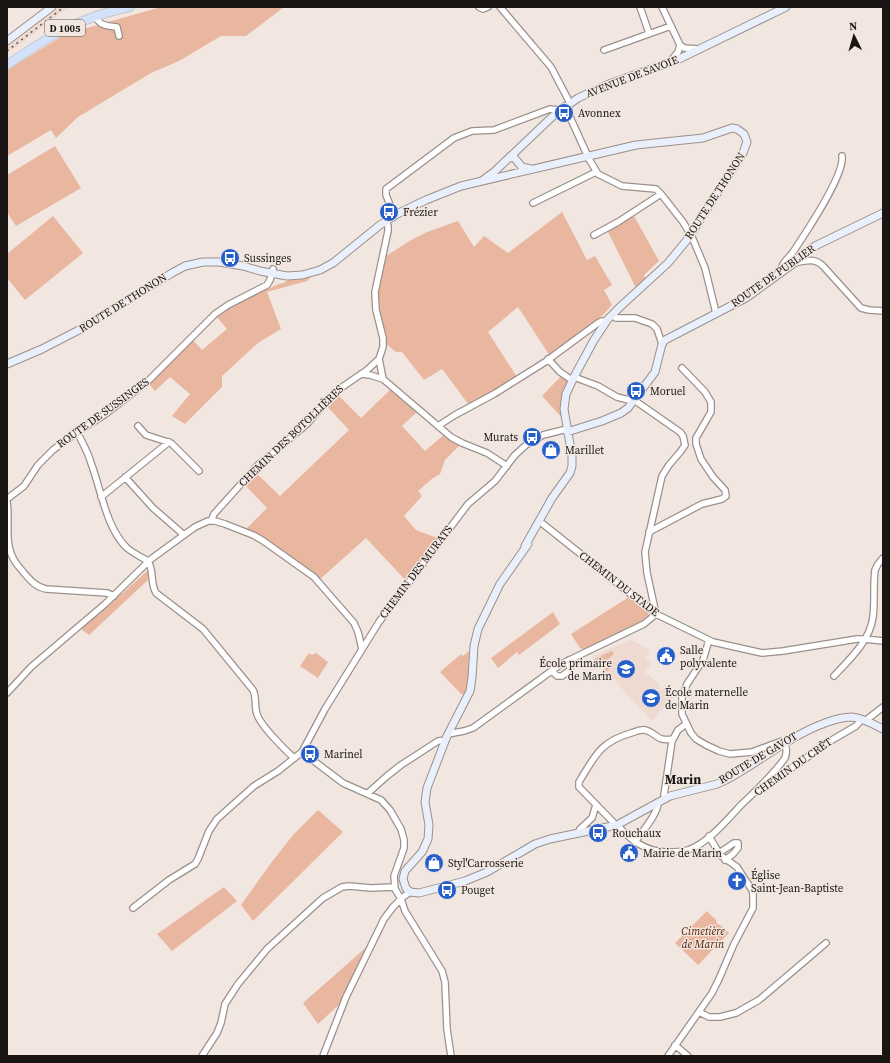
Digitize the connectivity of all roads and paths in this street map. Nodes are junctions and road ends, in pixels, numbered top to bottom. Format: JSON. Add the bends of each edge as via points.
{"nodes":[{"id":1,"x":52,"y":7,"type":"edge"},
{"id":2,"x":127,"y":7,"type":"edge"},
{"id":3,"x":479,"y":7,"type":"edge"},
{"id":4,"x":488,"y":7,"type":"edge"},
{"id":5,"x":500,"y":7,"type":"edge"},
{"id":6,"x":640,"y":7,"type":"edge"},
{"id":7,"x":662,"y":7,"type":"edge"},
{"id":8,"x":786,"y":7,"type":"edge"},
{"id":9,"x":96,"y":16,"type":"junction"},
{"id":10,"x":671,"y":26,"type":"junction"},
{"id":11,"x":649,"y":33,"type":"junction"},
{"id":12,"x":119,"y":36,"type":"dead end"},
{"id":13,"x":7,"y":42,"type":"edge"},
{"id":14,"x":680,"y":45,"type":"junction"},
{"id":15,"x":701,"y":49,"type":"junction"},
{"id":16,"x":604,"y":50,"type":"dead end"},
{"id":17,"x":669,"y":63,"type":"junction"},
{"id":18,"x":7,"y":65,"type":"edge"},
{"id":19,"x":565,"y":107,"type":"junction"},
{"id":20,"x":512,"y":155,"type":"junction"},
{"id":21,"x":588,"y":156,"type":"junction"},
{"id":22,"x":842,"y":156,"type":"dead end"},
{"id":23,"x":506,"y":161,"type":"junction"},
{"id":24,"x":534,"y":169,"type":"junction"},
{"id":25,"x":596,"y":172,"type":"junction"},
{"id":26,"x":515,"y":174,"type":"junction"},
{"id":27,"x":475,"y":183,"type":"junction"},
{"id":28,"x":661,"y":194,"type":"junction"},
{"id":29,"x":533,"y":203,"type":"dead end"},
{"id":30,"x":883,"y":213,"type":"edge"},
{"id":31,"x":394,"y":215,"type":"junction"},
{"id":32,"x":386,"y":221,"type":"junction"},
{"id":33,"x":594,"y":235,"type":"dead end"},
{"id":34,"x":690,"y":235,"type":"junction"},
{"id":35,"x":794,"y":263,"type":"junction"},
{"id":36,"x":272,"y":271,"type":"junction"},
{"id":37,"x":781,"y":273,"type":"junction"},
{"id":38,"x":864,"y":309,"type":"junction"},
{"id":39,"x":883,"y":311,"type":"edge"},
{"id":40,"x":716,"y":313,"type":"junction"},
{"id":41,"x":612,"y":315,"type":"junction"},
{"id":42,"x":883,"y":315,"type":"edge"},
{"id":43,"x":606,"y":322,"type":"junction"},
{"id":44,"x":662,"y":344,"type":"junction"},
{"id":45,"x":379,"y":359,"type":"junction"},
{"id":46,"x":548,"y":360,"type":"junction"},
{"id":47,"x":7,"y":364,"type":"edge"},
{"id":48,"x":682,"y":368,"type":"dead end"},
{"id":49,"x":361,"y":374,"type":"junction"},
{"id":50,"x":573,"y":379,"type":"junction"},
{"id":51,"x":382,"y":380,"type":"junction"},
{"id":52,"x":634,"y":400,"type":"junction"},
{"id":53,"x":138,"y":426,"type":"dead end"},
{"id":54,"x":438,"y":426,"type":"junction"},
{"id":55,"x":567,"y":431,"type":"junction"},
{"id":56,"x":77,"y":432,"type":"junction"},
{"id":57,"x":169,"y":442,"type":"junction"},
{"id":58,"x":507,"y":466,"type":"junction"},
{"id":59,"x":199,"y":471,"type":"dead end"},
{"id":60,"x":125,"y":477,"type":"junction"},
{"id":61,"x":101,"y":497,"type":"junction"},
{"id":62,"x":7,"y":501,"type":"edge"},
{"id":63,"x":211,"y":521,"type":"junction"},
{"id":64,"x":541,"y":523,"type":"junction"},
{"id":65,"x":649,"y":532,"type":"junction"},
{"id":66,"x":184,"y":535,"type":"junction"},
{"id":67,"x":13,"y":558,"type":"junction"},
{"id":68,"x":883,"y":558,"type":"edge"},
{"id":69,"x":148,"y":561,"type":"junction"},
{"id":70,"x":7,"y":562,"type":"edge"},
{"id":71,"x":114,"y":596,"type":"junction"},
{"id":72,"x":656,"y":614,"type":"junction"},
{"id":73,"x":865,"y":639,"type":"junction"},
{"id":74,"x":709,"y":640,"type":"junction"},
{"id":75,"x":883,"y":641,"type":"edge"},
{"id":76,"x":362,"y":649,"type":"junction"},
{"id":77,"x":569,"y":660,"type":"junction"},
{"id":78,"x":552,"y":671,"type":"junction"},
{"id":79,"x":834,"y":676,"type":"dead end"},
{"id":80,"x":7,"y":693,"type":"edge"},
{"id":81,"x":883,"y":707,"type":"edge"},
{"id":82,"x":864,"y":720,"type":"junction"},
{"id":83,"x":686,"y":724,"type":"junction"},
{"id":84,"x":883,"y":729,"type":"edge"},
{"id":85,"x":447,"y":737,"type":"junction"},
{"id":86,"x":673,"y":739,"type":"junction"},
{"id":87,"x":784,"y":744,"type":"junction"},
{"id":88,"x":302,"y":752,"type":"junction"},
{"id":89,"x":294,"y":758,"type":"junction"},
{"id":90,"x":755,"y":791,"type":"junction"},
{"id":91,"x":368,"y":793,"type":"junction"},
{"id":92,"x":661,"y":801,"type":"junction"},
{"id":93,"x":596,"y":805,"type":"junction"},
{"id":94,"x":616,"y":825,"type":"junction"},
{"id":95,"x":578,"y":833,"type":"junction"},
{"id":96,"x":709,"y":836,"type":"junction"},
{"id":97,"x":635,"y":842,"type":"junction"},
{"id":98,"x":719,"y":853,"type":"junction"},
{"id":99,"x":726,"y":860,"type":"junction"},
{"id":100,"x":394,"y":886,"type":"junction"},
{"id":101,"x":410,"y":892,"type":"junction"},
{"id":102,"x":401,"y":898,"type":"junction"},
{"id":103,"x":133,"y":908,"type":"dead end"},
{"id":104,"x":826,"y":943,"type":"dead end"},
{"id":105,"x":700,"y":1012,"type":"junction"},
{"id":106,"x":675,"y":1045,"type":"junction"},
{"id":107,"x":202,"y":1056,"type":"edge"},
{"id":108,"x":323,"y":1056,"type":"edge"},
{"id":109,"x":451,"y":1056,"type":"edge"},
{"id":110,"x":668,"y":1056,"type":"edge"},
{"id":111,"x":688,"y":1056,"type":"edge"}],
"edges":[{"from":1,"to":13,"type":"street"},
{"from":2,"to":9,"type":"main road","number":"D 1005"},
{"from":3,"to":4,"type":"street"},
{"from":5,"to":19,"type":"street","via":[[551,67]]},
{"from":6,"to":11,"type":"street"},
{"from":7,"to":10,"type":"street"},
{"from":8,"to":15,"type":"street","name":"AVENUE DE SAVOIE"},
{"from":9,"to":12,"type":"street","via":[[102,24],[117,27]]},
{"from":9,"to":18,"type":"main road","number":"D 1005","via":[[55,34]]},
{"from":10,"to":11,"type":"street"},
{"from":10,"to":14,"type":"street"},
{"from":11,"to":16,"type":"street"},
{"from":14,"to":15,"type":"street","via":[[684,48]]},
{"from":14,"to":17,"type":"street"},
{"from":15,"to":17,"type":"street","name":"AVENUE DE SAVOIE"},
{"from":17,"to":19,"type":"street","name":"AVENUE DE SAVOIE","via":[[585,94]]},
{"from":19,"to":20,"type":"street","name":"AVENUE DE SAVOIE"},
{"from":19,"to":21,"type":"street"},
{"from":19,"to":31,"type":"street","via":[[550,109],[494,130],[472,131],[451,139],[386,189]]},
{"from":20,"to":23,"type":"street","name":"AVENUE DE SAVOIE"},
{"from":20,"to":24,"type":"street","via":[[522,167]]},
{"from":21,"to":24,"type":"street","name":"ROUTE DE THONON"},
{"from":21,"to":25,"type":"street"},
{"from":21,"to":34,"type":"street","name":"ROUTE DE THONON","via":[[645,144],[703,138],[732,128],[743,131],[747,142],[744,153]]},
{"from":22,"to":37,"type":"street","via":[[842,164],[827,198],[782,266]]},
{"from":23,"to":26,"type":"street","via":[[506,169]]},
{"from":23,"to":27,"type":"street","name":"AVENUE DE SAVOIE","via":[[486,178]]},
{"from":24,"to":26,"type":"street","name":"ROUTE DE THONON"},
{"from":25,"to":28,"type":"street","via":[[622,186],[654,188]]},
{"from":25,"to":29,"type":"street"},
{"from":26,"to":27,"type":"street","name":"ROUTE DE THONON"},
{"from":27,"to":31,"type":"street","name":"ROUTE DE THONON","via":[[438,195]]},
{"from":28,"to":33,"type":"street"},
{"from":28,"to":34,"type":"street"},
{"from":30,"to":35,"type":"street","name":"ROUTE DE PUBLIER","via":[[815,246]]},
{"from":31,"to":32,"type":"street","name":"ROUTE DE THONON"},
{"from":32,"to":36,"type":"street","name":"ROUTE DE THONON","via":[[324,268],[295,277]]},
{"from":32,"to":45,"type":"street","via":[[388,231],[375,292],[383,342]]},
{"from":34,"to":40,"type":"street","via":[[707,274]]},
{"from":34,"to":41,"type":"street","name":"ROUTE DE THONON","via":[[668,263]]},
{"from":35,"to":37,"type":"street","name":"ROUTE DE PUBLIER"},
{"from":35,"to":38,"type":"street","via":[[812,260],[821,263]]},
{"from":36,"to":47,"type":"street","name":"ROUTE DE THONON","via":[[257,271],[210,261],[196,263],[182,268],[77,331]]},
{"from":36,"to":56,"type":"street","name":"ROUTE DE SUSSINGES","via":[[267,285],[218,312],[147,382]]},
{"from":37,"to":40,"type":"street","name":"ROUTE DE PUBLIER","via":[[741,301]]},
{"from":38,"to":39,"type":"street"},
{"from":38,"to":42,"type":"street"},
{"from":40,"to":44,"type":"street","name":"ROUTE DE PUBLIER","via":[[667,338]]},
{"from":41,"to":43,"type":"street","name":"ROUTE DE THONON"},
{"from":41,"to":44,"type":"street","via":[[616,318],[635,318],[652,324],[658,331]]},
{"from":43,"to":46,"type":"street","via":[[595,324]]},
{"from":43,"to":50,"type":"street","name":"ROUTE DE THONON"},
{"from":44,"to":52,"type":"street","via":[[656,369]]},
{"from":45,"to":49,"type":"street","name":"CHEMIN DES BOTOLLIÈRES"},
{"from":45,"to":51,"type":"street"},
{"from":46,"to":50,"type":"street","via":[[560,372]]},
{"from":46,"to":54,"type":"street"},
{"from":48,"to":65,"type":"street","via":[[711,402],[710,415],[697,436],[696,444],[701,459],[725,490],[726,496],[702,504]]},
{"from":49,"to":51,"type":"street"},
{"from":49,"to":63,"type":"street","name":"CHEMIN DES BOTOLLIÈRES","via":[[338,390],[306,425],[259,464],[214,514]]},
{"from":50,"to":52,"type":"street","via":[[598,386],[617,397]]},
{"from":50,"to":55,"type":"street","name":"ROUTE DE THONON","via":[[564,404]]},
{"from":51,"to":54,"type":"street"},
{"from":52,"to":55,"type":"street","via":[[622,413],[595,424]]},
{"from":52,"to":65,"type":"street","via":[[680,432],[685,442],[684,448],[662,476]]},
{"from":53,"to":57,"type":"street","via":[[146,435]]},
{"from":54,"to":58,"type":"street","via":[[459,442],[483,451]]},
{"from":55,"to":58,"type":"street","name":"CHEMIN DES MURATS","via":[[547,433],[534,440],[518,452]]},
{"from":55,"to":64,"type":"street","name":"ROUTE DE THONON","via":[[573,463],[570,473],[552,498]]},
{"from":56,"to":61,"type":"street","via":[[92,463]]},
{"from":56,"to":62,"type":"street","name":"ROUTE DE SUSSINGES","via":[[50,453],[24,486]]},
{"from":57,"to":59,"type":"street"},
{"from":57,"to":60,"type":"street"},
{"from":58,"to":76,"type":"street","name":"CHEMIN DES MURATS","via":[[495,481],[462,511],[385,613]]},
{"from":60,"to":61,"type":"street"},
{"from":60,"to":66,"type":"street","via":[[153,508]]},
{"from":61,"to":69,"type":"street","via":[[122,542]]},
{"from":62,"to":67,"type":"street","via":[[9,544]]},
{"from":63,"to":66,"type":"street"},
{"from":63,"to":76,"type":"street","via":[[258,537],[314,578],[354,623]]},
{"from":64,"to":72,"type":"street","name":"CHEMIN DU STADE"},
{"from":64,"to":85,"type":"street","name":"ROUTE DE THONON","via":[[532,532],[500,584],[480,624],[474,646],[470,691]]},
{"from":65,"to":72,"type":"street","via":[[645,558]]},
{"from":66,"to":69,"type":"street"},
{"from":67,"to":70,"type":"street"},
{"from":67,"to":71,"type":"street","via":[[38,587],[107,593]]},
{"from":68,"to":73,"type":"street","via":[[875,570],[873,618]]},
{"from":69,"to":71,"type":"street"},
{"from":69,"to":89,"type":"street","via":[[153,589],[206,632],[253,690],[258,717]]},
{"from":71,"to":80,"type":"street","via":[[37,661]]},
{"from":72,"to":74,"type":"street","name":"CHEMIN DU STADE"},
{"from":72,"to":77,"type":"street","via":[[644,624]]},
{"from":73,"to":74,"type":"street","name":"CHEMIN DU STADE","via":[[762,653]]},
{"from":73,"to":75,"type":"street","name":"CHEMIN DU STADE"},
{"from":73,"to":79,"type":"street"},
{"from":74,"to":83,"type":"street","via":[[703,660],[683,694],[682,711]]},
{"from":76,"to":88,"type":"street","name":"CHEMIN DES MURATS"},
{"from":77,"to":78,"type":"street"},
{"from":77,"to":78,"type":"street","via":[[570,670],[562,676],[557,676]]},
{"from":78,"to":85,"type":"street","via":[[473,728]]},
{"from":81,"to":82,"type":"street","name":"CHEMIN DU CRÊT"},
{"from":82,"to":84,"type":"street","name":"ROUTE DE GAVOT"},
{"from":82,"to":87,"type":"street","name":"ROUTE DE GAVOT","via":[[847,717],[833,720],[805,731]]},
{"from":82,"to":90,"type":"street","name":"CHEMIN DU CRÊT","via":[[762,789]]},
{"from":83,"to":86,"type":"street","via":[[678,730]]},
{"from":83,"to":87,"type":"street","via":[[696,739],[730,754],[755,751],[780,741]]},
{"from":85,"to":91,"type":"street","via":[[401,765]]},
{"from":85,"to":101,"type":"street","name":"ROUTE DE THONON","via":[[426,793],[429,830],[427,844],[403,876],[404,885]]},
{"from":86,"to":92,"type":"street"},
{"from":86,"to":93,"type":"street","via":[[660,739],[644,729],[618,737],[601,748],[579,785]]},
{"from":87,"to":90,"type":"street","via":[[785,758]]},
{"from":87,"to":92,"type":"street","name":"ROUTE DE GAVOT","via":[[722,782],[676,794]]},
{"from":88,"to":89,"type":"street"},
{"from":88,"to":91,"type":"street","via":[[343,783]]},
{"from":89,"to":103,"type":"street","via":[[254,786],[217,820],[209,831],[195,864]]},
{"from":90,"to":96,"type":"street","name":"CHEMIN DU CRÊT"},
{"from":91,"to":100,"type":"street","via":[[386,804],[404,836],[404,848],[394,876]]},
{"from":92,"to":94,"type":"street","name":"ROUTE DE GAVOT"},
{"from":92,"to":97,"type":"street"},
{"from":93,"to":94,"type":"street"},
{"from":93,"to":95,"type":"street","via":[[592,818]]},
{"from":94,"to":95,"type":"street","name":"ROUTE DE GAVOT"},
{"from":94,"to":97,"type":"street"},
{"from":95,"to":101,"type":"street","name":"ROUTE DE GAVOT","via":[[532,845],[472,879],[422,893]]},
{"from":96,"to":97,"type":"street","name":"CHEMIN DU CRÊT","via":[[693,847],[681,851],[654,850],[644,848]]},
{"from":96,"to":98,"type":"street"},
{"from":98,"to":99,"type":"street"},
{"from":98,"to":99,"type":"street","via":[[738,843],[736,851]]},
{"from":99,"to":105,"type":"street","via":[[737,867],[753,892],[754,904],[716,986]]},
{"from":100,"to":102,"type":"street"},
{"from":100,"to":107,"type":"street","via":[[342,886],[323,898],[267,949],[234,991],[225,1004],[217,1034]]},
{"from":101,"to":102,"type":"street"},
{"from":102,"to":108,"type":"street","via":[[386,915],[349,990]]},
{"from":102,"to":109,"type":"street","via":[[405,911],[442,971]]},
{"from":104,"to":105,"type":"street","via":[[759,1000],[736,1013],[709,1017]]},
{"from":105,"to":106,"type":"street"},
{"from":106,"to":110,"type":"street"},
{"from":106,"to":111,"type":"street"}]}
